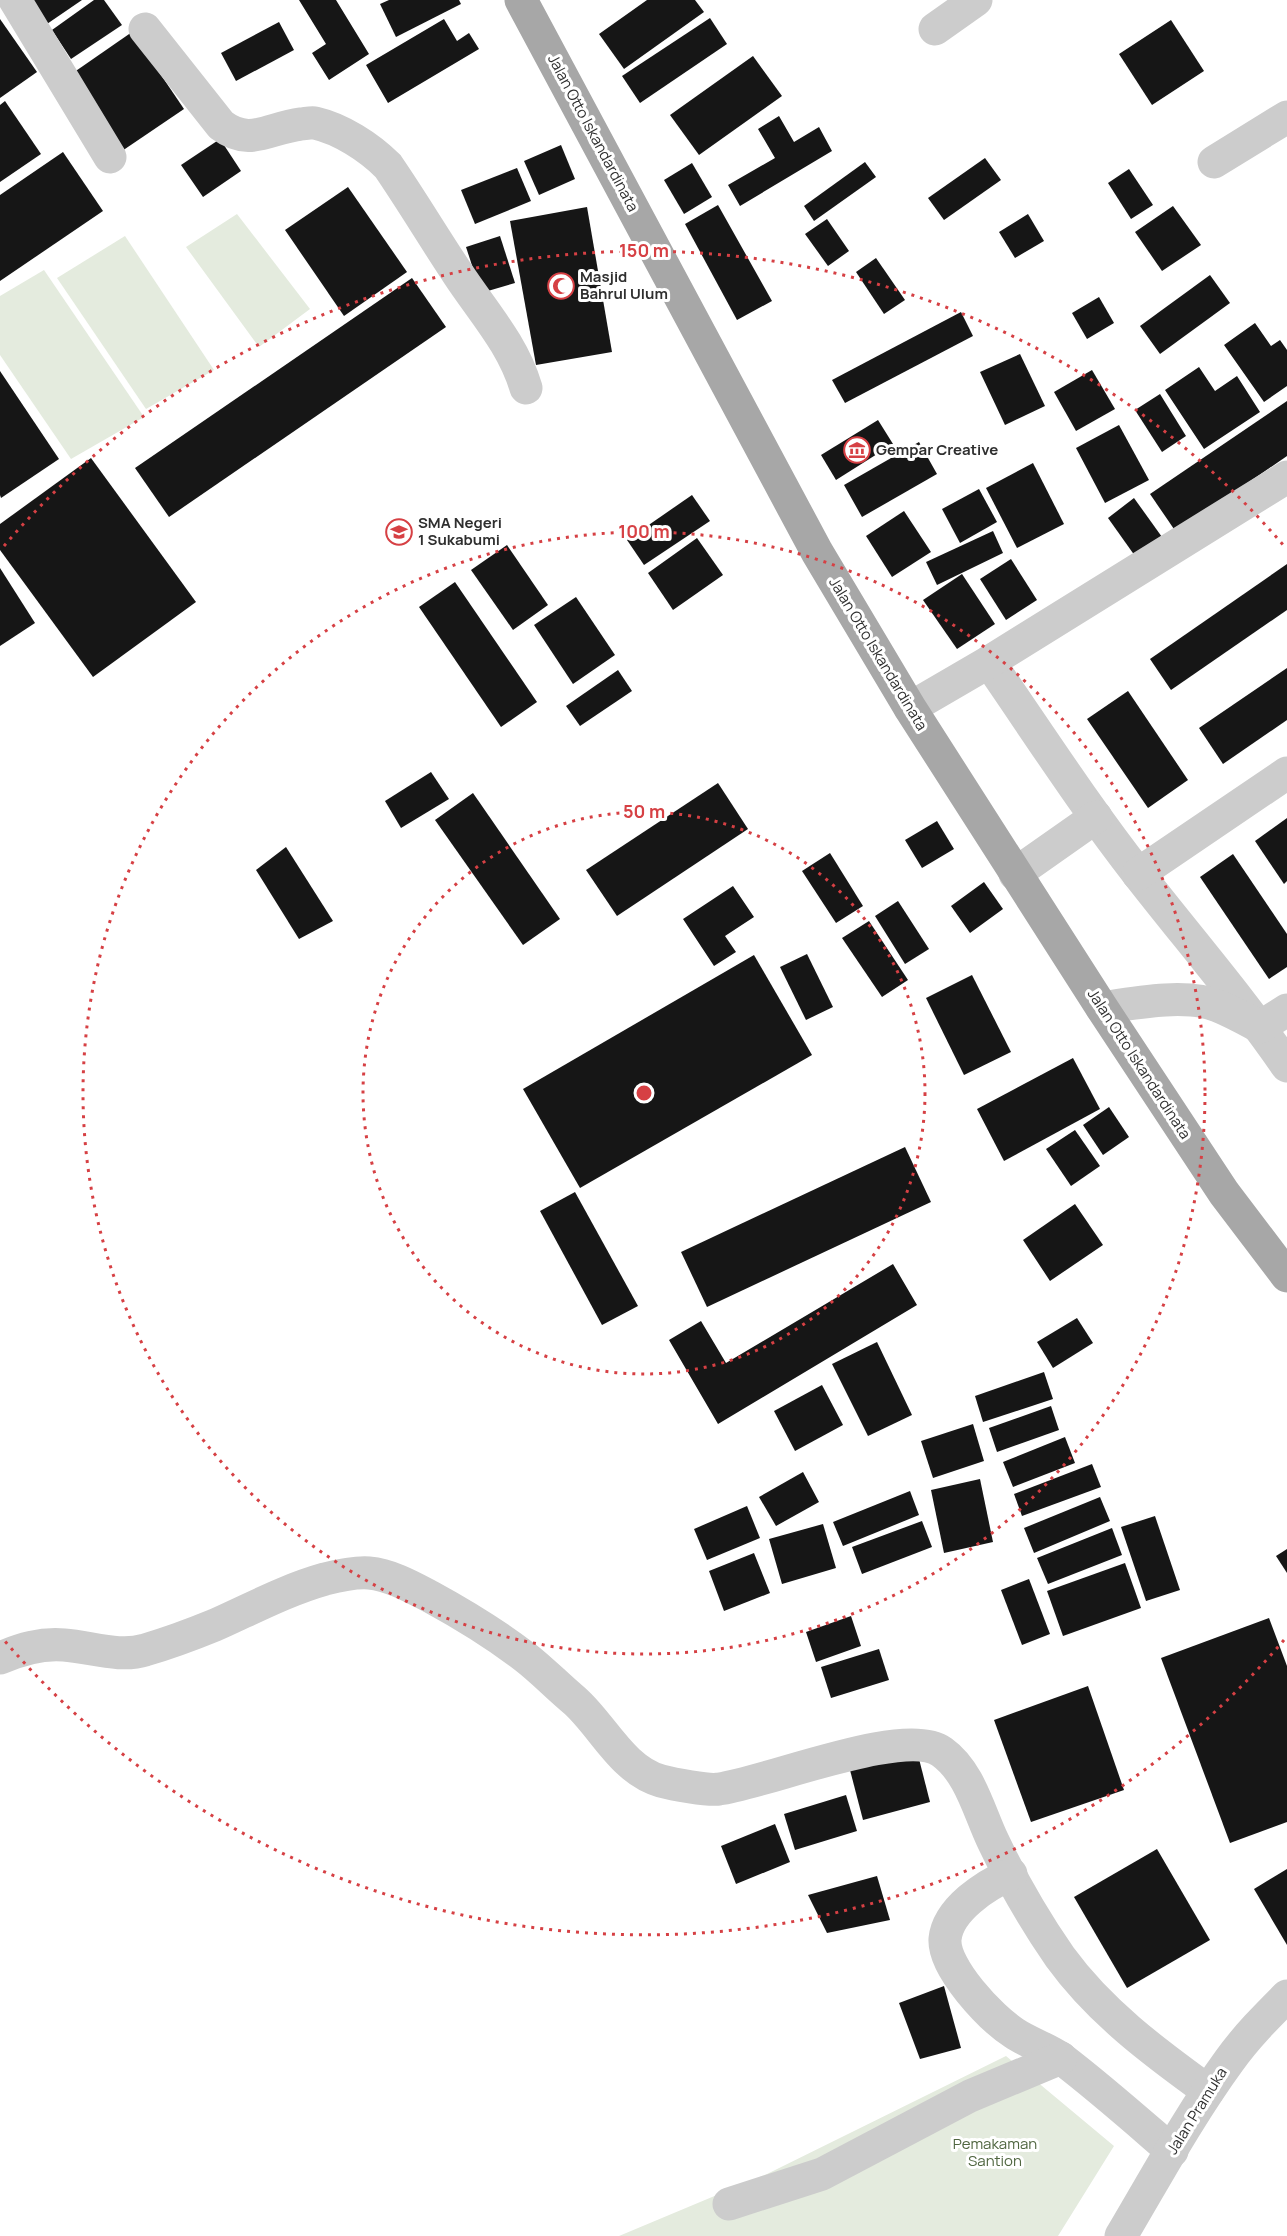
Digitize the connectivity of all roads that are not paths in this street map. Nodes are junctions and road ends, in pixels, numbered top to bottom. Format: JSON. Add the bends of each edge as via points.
{"nodes":[{"id":1,"x":15,"y":0,"type":"edge"},
{"id":2,"x":521,"y":0,"type":"edge"},
{"id":3,"x":976,"y":0,"type":"edge"},
{"id":4,"x":145,"y":29,"type":"dead end"},
{"id":5,"x":935,"y":29,"type":"dead end"},
{"id":6,"x":1287,"y":117,"type":"edge"},
{"id":7,"x":110,"y":157,"type":"dead end"},
{"id":8,"x":1214,"y":162,"type":"dead end"},
{"id":9,"x":526,"y":388,"type":"dead end"},
{"id":10,"x":1287,"y":477,"type":"edge"},
{"id":11,"x":989,"y":662,"type":"junction"},
{"id":12,"x":910,"y":708,"type":"junction"},
{"id":13,"x":1287,"y":773,"type":"edge"},
{"id":14,"x":1096,"y":818,"type":"junction"},
{"id":15,"x":1015,"y":874,"type":"junction"},
{"id":16,"x":1138,"y":874,"type":"junction"},
{"id":17,"x":1102,"y":1008,"type":"junction"},
{"id":18,"x":1274,"y":1019,"type":"edge"},
{"id":19,"x":1287,"y":1065,"type":"edge"},
{"id":20,"x":1287,"y":1276,"type":"edge"},
{"id":21,"x":0,"y":1658,"type":"edge"},
{"id":22,"x":1011,"y":1874,"type":"junction"},
{"id":23,"x":1287,"y":1996,"type":"edge"},
{"id":24,"x":1061,"y":2058,"type":"junction"},
{"id":25,"x":1208,"y":2091,"type":"junction"},
{"id":26,"x":1172,"y":2151,"type":"junction"},
{"id":27,"x":729,"y":2204,"type":"dead end"},
{"id":28,"x":1121,"y":2236,"type":"edge"}],
"edges":[{"from":1,"to":7,"type":"street"},
{"from":2,"to":12,"type":"main road","name":"Jalan Otto Iskandardinata","via":[[817,552]]},
{"from":3,"to":5,"type":"street"},
{"from":4,"to":9,"type":"street","via":[[220,125],[233,134],[247,137],[314,123],[346,136],[388,166],[500,332]]},
{"from":6,"to":8,"type":"street"},
{"from":10,"to":11,"type":"street"},
{"from":11,"to":12,"type":"street"},
{"from":11,"to":14,"type":"street"},
{"from":12,"to":15,"type":"main road","name":"Jalan Otto Iskandardinata"},
{"from":13,"to":16,"type":"street"},
{"from":14,"to":15,"type":"street"},
{"from":14,"to":16,"type":"street"},
{"from":15,"to":17,"type":"main road","name":"Jalan Otto Iskandardinata"},
{"from":16,"to":18,"type":"street"},
{"from":17,"to":18,"type":"street","via":[[1150,1001],[1189,1001]]},
{"from":17,"to":20,"type":"main road","name":"Jalan Otto Iskandardinata","via":[[1224,1193]]},
{"from":18,"to":19,"type":"street"},
{"from":21,"to":22,"type":"street","via":[[40,1645],[138,1652],[212,1626],[286,1592],[327,1578],[368,1573],[404,1582],[463,1614],[526,1658],[581,1707],[641,1772],[660,1781],[716,1790],[869,1751],[917,1744],[938,1749],[954,1762],[966,1781]]},
{"from":22,"to":24,"type":"street","via":[[978,1891],[949,1925],[945,1941],[948,1957],[985,2010],[1014,2033]]},
{"from":22,"to":25,"type":"street","via":[[1060,1957],[1095,1998],[1146,2046]]},
{"from":23,"to":25,"type":"street","name":"Jalan Pramuka","via":[[1255,2028]]},
{"from":24,"to":26,"type":"street"},
{"from":24,"to":27,"type":"street","via":[[970,2096],[822,2174]]},
{"from":25,"to":26,"type":"street","name":"Jalan Pramuka"},
{"from":26,"to":28,"type":"street","name":"Jalan Pramuka"}]}
